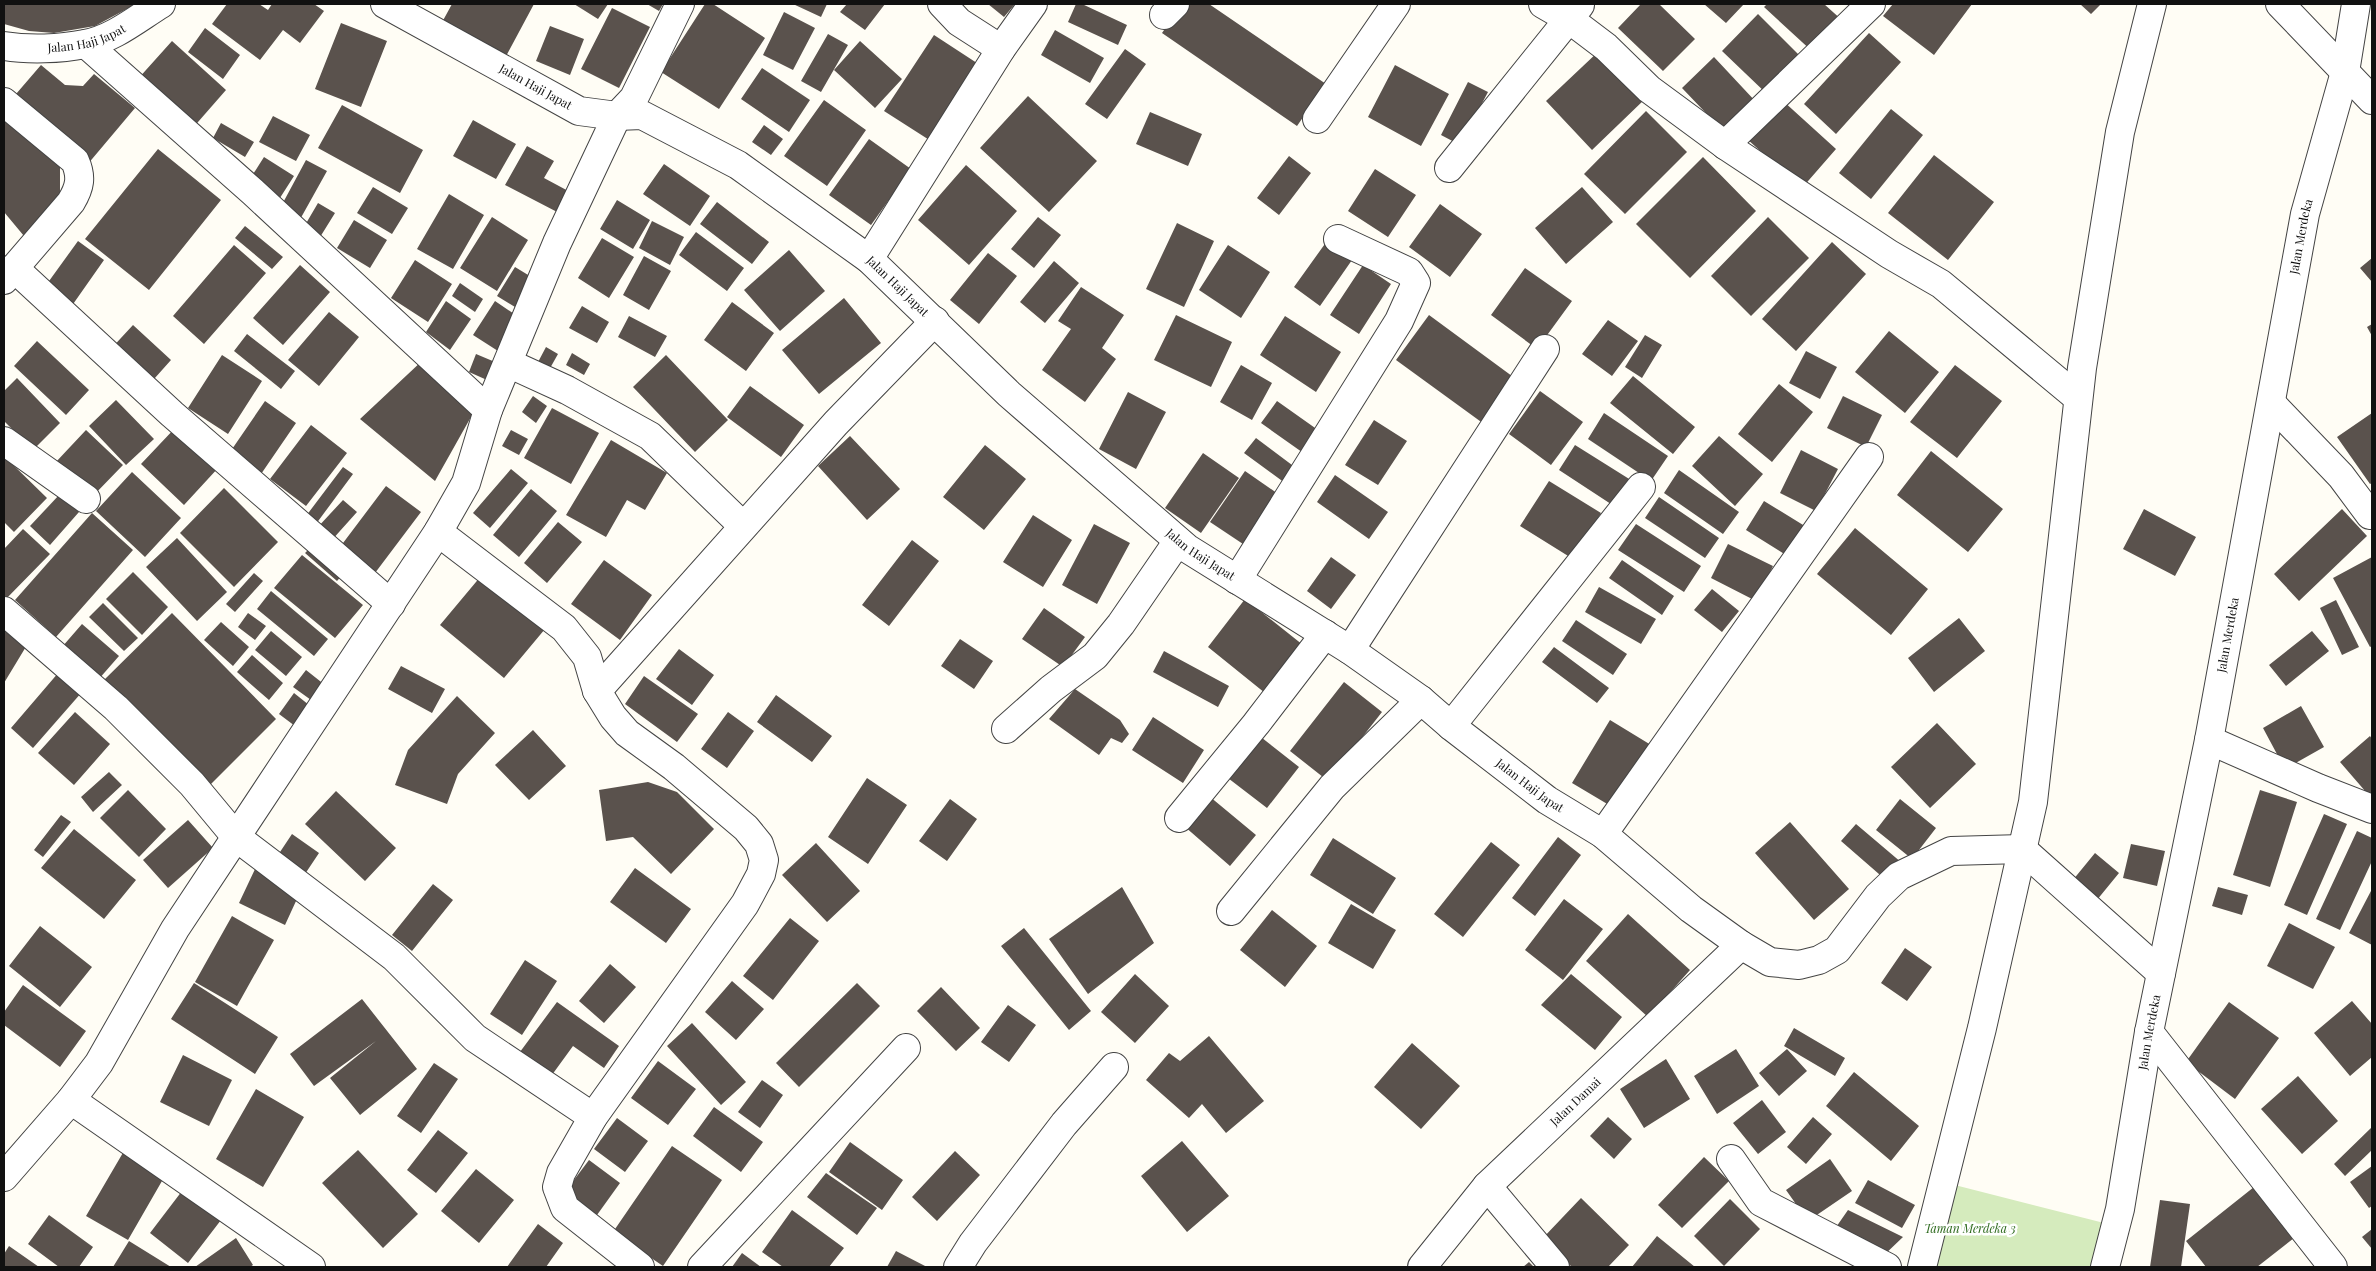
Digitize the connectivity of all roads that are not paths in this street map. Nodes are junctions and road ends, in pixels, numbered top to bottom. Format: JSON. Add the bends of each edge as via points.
{"nodes":[{"id":1,"x":161,"y":4,"type":"edge"},
{"id":2,"x":388,"y":4,"type":"edge"},
{"id":3,"x":680,"y":4,"type":"edge"},
{"id":4,"x":942,"y":4,"type":"edge"},
{"id":5,"x":1033,"y":4,"type":"edge"},
{"id":6,"x":1396,"y":4,"type":"edge"},
{"id":7,"x":1543,"y":4,"type":"edge"},
{"id":8,"x":1871,"y":4,"type":"edge"},
{"id":9,"x":2152,"y":4,"type":"edge"},
{"id":10,"x":2280,"y":4,"type":"edge"},
{"id":11,"x":2356,"y":4,"type":"edge"},
{"id":12,"x":1575,"y":12,"type":"edge"},
{"id":13,"x":86,"y":44,"type":"junction"},
{"id":14,"x":4,"y":46,"type":"edge"},
{"id":15,"x":1001,"y":49,"type":"junction"},
{"id":16,"x":2345,"y":72,"type":"junction"},
{"id":17,"x":2372,"y":100,"type":"edge"},
{"id":18,"x":4,"y":102,"type":"edge"},
{"id":19,"x":617,"y":116,"type":"junction"},
{"id":20,"x":1317,"y":118,"type":"dead end"},
{"id":21,"x":1725,"y":145,"type":"junction"},
{"id":22,"x":1450,"y":168,"type":"dead end"},
{"id":23,"x":1338,"y":239,"type":"dead end"},
{"id":24,"x":869,"y":259,"type":"junction"},
{"id":25,"x":9,"y":274,"type":"edge"},
{"id":26,"x":935,"y":321,"type":"junction"},
{"id":27,"x":1545,"y":349,"type":"dead end"},
{"id":28,"x":508,"y":363,"type":"junction"},
{"id":29,"x":2078,"y":398,"type":"junction"},
{"id":30,"x":2271,"y":403,"type":"junction"},
{"id":31,"x":488,"y":410,"type":"junction"},
{"id":32,"x":4,"y":441,"type":"edge"},
{"id":33,"x":1869,"y":458,"type":"dead end"},
{"id":34,"x":1640,"y":487,"type":"dead end"},
{"id":35,"x":86,"y":499,"type":"dead end"},
{"id":36,"x":2370,"y":515,"type":"dead end"},
{"id":37,"x":743,"y":526,"type":"junction"},
{"id":38,"x":438,"y":532,"type":"junction"},
{"id":39,"x":1178,"y":541,"type":"junction"},
{"id":40,"x":1237,"y":580,"type":"junction"},
{"id":41,"x":391,"y":604,"type":"junction"},
{"id":42,"x":4,"y":611,"type":"edge"},
{"id":43,"x":1325,"y":634,"type":"junction"},
{"id":44,"x":1350,"y":650,"type":"junction"},
{"id":45,"x":597,"y":691,"type":"junction"},
{"id":46,"x":1421,"y":700,"type":"junction"},
{"id":47,"x":1451,"y":726,"type":"junction"},
{"id":48,"x":1006,"y":729,"type":"dead end"},
{"id":49,"x":2209,"y":740,"type":"junction"},
{"id":50,"x":2372,"y":809,"type":"edge"},
{"id":51,"x":1179,"y":818,"type":"dead end"},
{"id":52,"x":1603,"y":834,"type":"junction"},
{"id":53,"x":236,"y":837,"type":"junction"},
{"id":54,"x":2022,"y":849,"type":"junction"},
{"id":55,"x":1231,"y":911,"type":"dead end"},
{"id":56,"x":1741,"y":945,"type":"junction"},
{"id":57,"x":2161,"y":974,"type":"junction"},
{"id":58,"x":2149,"y":1032,"type":"junction"},
{"id":59,"x":906,"y":1048,"type":"dead end"},
{"id":60,"x":1114,"y":1067,"type":"dead end"},
{"id":61,"x":71,"y":1100,"type":"junction"},
{"id":62,"x":593,"y":1117,"type":"junction"},
{"id":63,"x":1731,"y":1159,"type":"dead end"},
{"id":64,"x":4,"y":1177,"type":"edge"},
{"id":65,"x":1488,"y":1186,"type":"junction"},
{"id":66,"x":311,"y":1267,"type":"edge"},
{"id":67,"x":640,"y":1267,"type":"edge"},
{"id":68,"x":702,"y":1267,"type":"edge"},
{"id":69,"x":958,"y":1267,"type":"edge"},
{"id":70,"x":1422,"y":1267,"type":"edge"},
{"id":71,"x":1554,"y":1267,"type":"edge"},
{"id":72,"x":1886,"y":1267,"type":"edge"},
{"id":73,"x":1922,"y":1267,"type":"edge"},
{"id":74,"x":2105,"y":1267,"type":"edge"},
{"id":75,"x":2333,"y":1267,"type":"edge"}],
"edges":[{"from":1,"to":13,"type":"street","name":"Jalan Haji Japat","via":[[119,31]]},
{"from":2,"to":19,"type":"street","name":"Jalan Haji Japat","via":[[580,110]]},
{"from":3,"to":19,"type":"street","via":[[634,98]]},
{"from":4,"to":15,"type":"street","via":[[959,22]]},
{"from":5,"to":15,"type":"street"},
{"from":6,"to":20,"type":"street"},
{"from":7,"to":12,"type":"street"},
{"from":8,"to":21,"type":"street"},
{"from":9,"to":29,"type":"street","via":[[2120,132]]},
{"from":10,"to":16,"type":"street"},
{"from":11,"to":16,"type":"street","name":"Jalan Merdeka"},
{"from":12,"to":21,"type":"street","via":[[1649,89]]},
{"from":12,"to":22,"type":"street"},
{"from":13,"to":14,"type":"street","name":"Jalan Haji Japat","via":[[23,49]]},
{"from":13,"to":31,"type":"street","via":[[253,192]]},
{"from":15,"to":24,"type":"street"},
{"from":16,"to":17,"type":"street"},
{"from":16,"to":30,"type":"street","name":"Jalan Merdeka","via":[[2306,214]]},
{"from":18,"to":25,"type":"street","via":[[75,161],[81,175],[71,202]]},
{"from":19,"to":24,"type":"street","name":"Jalan Haji Japat","via":[[642,115],[738,165]]},
{"from":19,"to":28,"type":"street","via":[[557,243]]},
{"from":21,"to":29,"type":"street","via":[[1889,254],[1941,284]]},
{"from":23,"to":40,"type":"street","via":[[1409,272],[1416,283],[1399,321]]},
{"from":24,"to":26,"type":"street","name":"Jalan Haji Japat"},
{"from":25,"to":41,"type":"street"},
{"from":26,"to":37,"type":"street","via":[[836,422]]},
{"from":26,"to":39,"type":"street","name":"Jalan Haji Japat","via":[[1009,394]]},
{"from":27,"to":44,"type":"street"},
{"from":28,"to":31,"type":"street"},
{"from":28,"to":37,"type":"street","via":[[567,390],[650,436]]},
{"from":29,"to":54,"type":"street","via":[[2033,802]]},
{"from":30,"to":36,"type":"street","via":[[2341,476]]},
{"from":30,"to":49,"type":"street","name":"Jalan Merdeka"},
{"from":31,"to":38,"type":"street","via":[[466,483]]},
{"from":32,"to":35,"type":"street"},
{"from":33,"to":52,"type":"street"},
{"from":34,"to":47,"type":"street"},
{"from":37,"to":45,"type":"street"},
{"from":38,"to":41,"type":"street"},
{"from":38,"to":45,"type":"street","via":[[564,628],[587,657]]},
{"from":39,"to":40,"type":"street","name":"Jalan Haji Japat"},
{"from":39,"to":48,"type":"street","via":[[1095,656],[1051,688]]},
{"from":40,"to":43,"type":"street","name":"Jalan Haji Japat"},
{"from":41,"to":53,"type":"street"},
{"from":42,"to":53,"type":"street","via":[[116,708],[192,784]]},
{"from":43,"to":44,"type":"street","name":"Jalan Haji Japat"},
{"from":43,"to":51,"type":"street"},
{"from":44,"to":46,"type":"street","name":"Jalan Haji Japat"},
{"from":45,"to":62,"type":"street","via":[[627,733],[674,767],[746,828],[759,844],[764,860],[761,874],[745,904]]},
{"from":46,"to":47,"type":"street","name":"Jalan Haji Japat"},
{"from":46,"to":55,"type":"street","via":[[1327,793]]},
{"from":47,"to":52,"type":"street","name":"Jalan Haji Japat","via":[[1547,800]]},
{"from":49,"to":50,"type":"street"},
{"from":49,"to":57,"type":"street","name":"Jalan Merdeka"},
{"from":52,"to":56,"type":"street","name":"Jalan Haji Japat","via":[[1691,909]]},
{"from":53,"to":61,"type":"street","via":[[175,929],[99,1063]]},
{"from":53,"to":62,"type":"street","via":[[394,957],[475,1038]]},
{"from":54,"to":56,"type":"street","name":"Jalan Haji Japat","via":[[1951,851],[1899,876],[1878,896],[1837,950],[1819,960],[1799,965],[1770,962]]},
{"from":54,"to":57,"type":"street"},
{"from":54,"to":73,"type":"street","via":[[1982,1028]]},
{"from":56,"to":65,"type":"street","name":"Jalan Damai"},
{"from":57,"to":58,"type":"street","name":"Jalan Merdeka"},
{"from":58,"to":74,"type":"street","name":"Jalan Merdeka","via":[[2120,1209]]},
{"from":58,"to":75,"type":"street"},
{"from":59,"to":68,"type":"street"},
{"from":60,"to":69,"type":"street","via":[[1059,1131]]},
{"from":61,"to":64,"type":"street"},
{"from":61,"to":66,"type":"street"},
{"from":62,"to":67,"type":"street","via":[[560,1173],[556,1187],[565,1208]]},
{"from":63,"to":72,"type":"street","via":[[1761,1202]]},
{"from":65,"to":70,"type":"street","name":"Jalan Damai"},
{"from":65,"to":71,"type":"street"}]}
